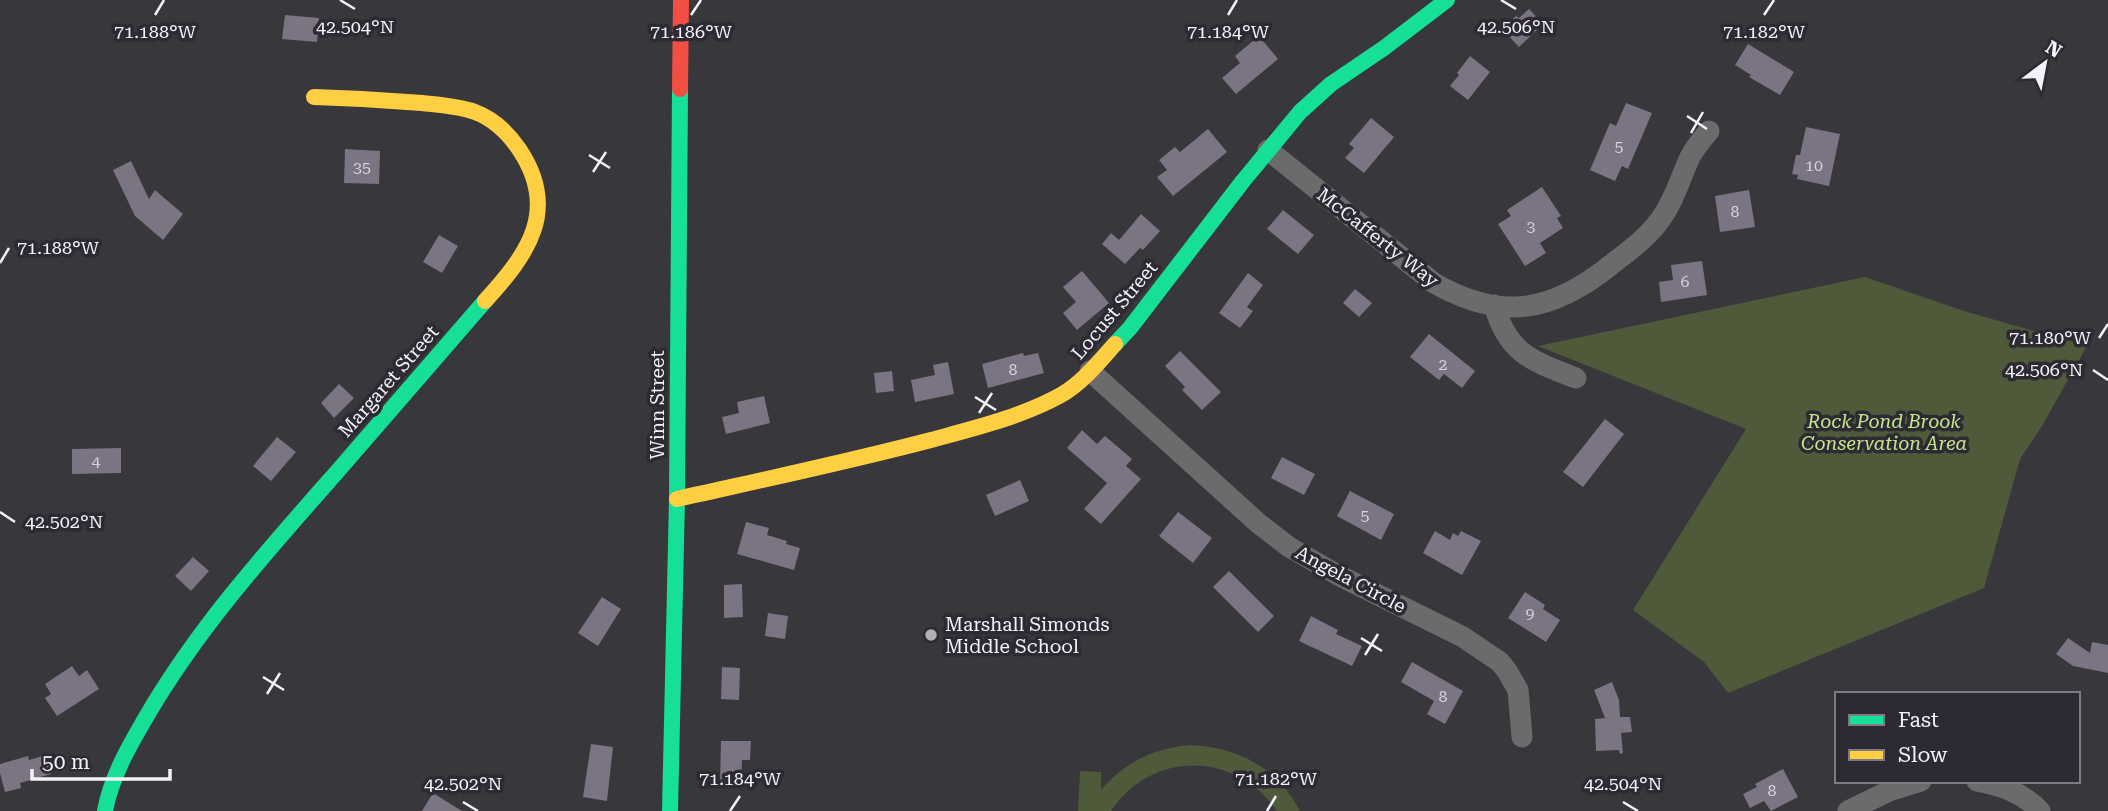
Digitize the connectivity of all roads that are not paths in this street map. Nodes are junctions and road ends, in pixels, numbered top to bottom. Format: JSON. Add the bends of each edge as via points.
{"nodes":[{"id":1,"x":681,"y":0,"type":"edge"},
{"id":2,"x":1447,"y":0,"type":"edge"},
{"id":3,"x":314,"y":97,"type":"dead end"},
{"id":4,"x":1709,"y":131,"type":"dead end"},
{"id":5,"x":1268,"y":150,"type":"junction"},
{"id":6,"x":1494,"y":305,"type":"junction"},
{"id":7,"x":1090,"y":372,"type":"junction"},
{"id":8,"x":1576,"y":378,"type":"dead end"},
{"id":9,"x":677,"y":499,"type":"junction"},
{"id":10,"x":1522,"y":737,"type":"dead end"},
{"id":11,"x":1915,"y":783,"type":"edge"},
{"id":12,"x":1985,"y":783,"type":"edge"},
{"id":13,"x":105,"y":811,"type":"edge"},
{"id":14,"x":670,"y":811,"type":"edge"},
{"id":15,"x":1848,"y":811,"type":"edge"},
{"id":16,"x":2040,"y":811,"type":"edge"}],
"edges":[{"from":1,"to":9,"type":"street","name":"Winn Street"},
{"from":2,"to":5,"type":"street","name":"Locust Street","via":[[1321,92]]},
{"from":3,"to":13,"type":"street","name":"Margaret Street","via":[[428,103],[477,112],[518,146],[535,185],[538,218],[522,255],[492,294],[286,529],[191,648],[131,745],[109,791]]},
{"from":4,"to":6,"type":"street","name":"McCafferty Way","via":[[1663,215],[1629,251],[1559,299],[1534,306]]},
{"from":5,"to":6,"type":"street","name":"McCafferty Way","via":[[1434,283],[1464,298]]},
{"from":5,"to":7,"type":"street","name":"Locust Street","via":[[1130,328]]},
{"from":6,"to":8,"type":"street","via":[[1511,343],[1538,363]]},
{"from":7,"to":9,"type":"street","name":"Locust Street","via":[[1047,402],[1012,416],[878,454]]},
{"from":7,"to":10,"type":"street","name":"Angela Circle","via":[[1289,547],[1463,637],[1500,662],[1518,690]]},
{"from":9,"to":14,"type":"street","name":"Winn Street"},
{"from":11,"to":15,"type":"street"},
{"from":12,"to":16,"type":"street","via":[[2012,790]]}]}
